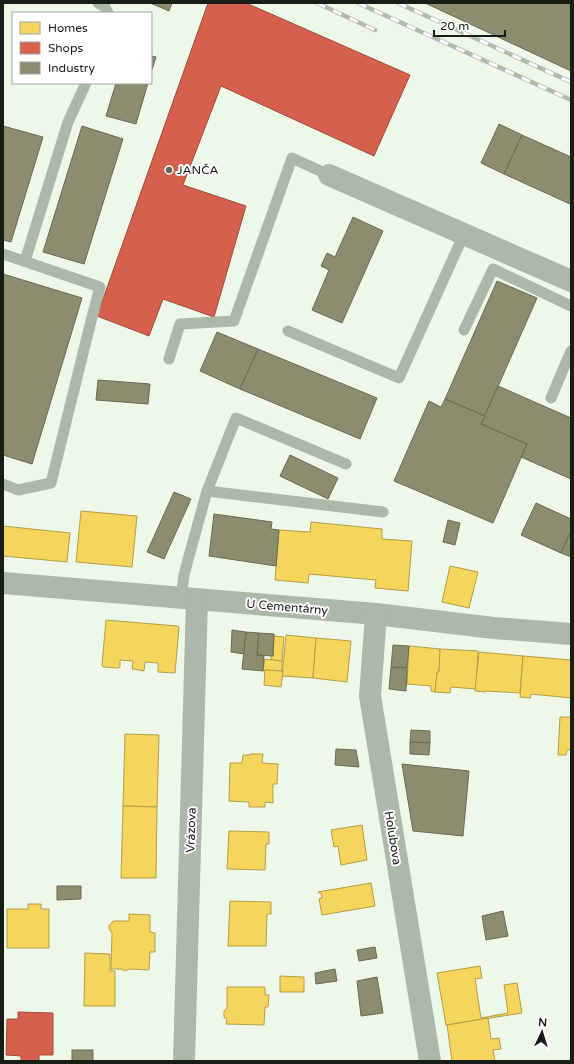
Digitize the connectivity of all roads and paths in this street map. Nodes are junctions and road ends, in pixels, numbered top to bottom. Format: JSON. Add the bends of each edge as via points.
{"nodes":[{"id":1,"x":98,"y":3,"type":"edge"},
{"id":2,"x":108,"y":12,"type":"edge"},
{"id":3,"x":86,"y":84,"type":"edge"},
{"id":4,"x":329,"y":175,"type":"joint"},
{"id":5,"x":464,"y":234,"type":"junction"},
{"id":6,"x":3,"y":254,"type":"edge"},
{"id":7,"x":25,"y":261,"type":"junction"},
{"id":8,"x":571,"y":281,"type":"edge"},
{"id":9,"x":571,"y":306,"type":"edge"},
{"id":10,"x":464,"y":330,"type":"dead end"},
{"id":11,"x":288,"y":332,"type":"dead end"},
{"id":12,"x":571,"y":351,"type":"edge"},
{"id":13,"x":169,"y":359,"type":"dead end"},
{"id":14,"x":551,"y":398,"type":"dead end"},
{"id":15,"x":346,"y":464,"type":"dead end"},
{"id":16,"x":3,"y":484,"type":"edge"},
{"id":17,"x":207,"y":491,"type":"junction"},
{"id":18,"x":383,"y":512,"type":"dead end"},
{"id":19,"x":3,"y":583,"type":"edge"},
{"id":20,"x":189,"y":598,"type":"junction"},
{"id":21,"x":376,"y":614,"type":"junction"},
{"id":22,"x":571,"y":634,"type":"edge"},
{"id":23,"x":184,"y":1061,"type":"edge"},
{"id":24,"x":430,"y":1061,"type":"edge"}],
"edges":[{"from":1,"to":2,"type":"lane","via":[[105,6]]},
{"from":3,"to":7,"type":"lane","via":[[68,122]]},
{"from":4,"to":5,"type":"street"},
{"from":4,"to":13,"type":"lane","via":[[292,158],[234,321],[180,324]]},
{"from":5,"to":8,"type":"street"},
{"from":5,"to":11,"type":"lane","via":[[399,378]]},
{"from":6,"to":7,"type":"lane"},
{"from":7,"to":16,"type":"lane","via":[[100,287],[51,483],[18,490]]},
{"from":9,"to":10,"type":"lane","via":[[493,269]]},
{"from":12,"to":14,"type":"lane"},
{"from":15,"to":17,"type":"lane","via":[[236,418]]},
{"from":17,"to":18,"type":"lane"},
{"from":17,"to":20,"type":"lane","via":[[184,575]]},
{"from":19,"to":20,"type":"street","name":"U Cementárny"},
{"from":20,"to":21,"type":"street","name":"U Cementárny"},
{"from":20,"to":23,"type":"street","name":"Vrázova"},
{"from":21,"to":22,"type":"street","name":"U Cementárny"},
{"from":21,"to":24,"type":"street","name":"Holubova","via":[[370,696]]}]}
